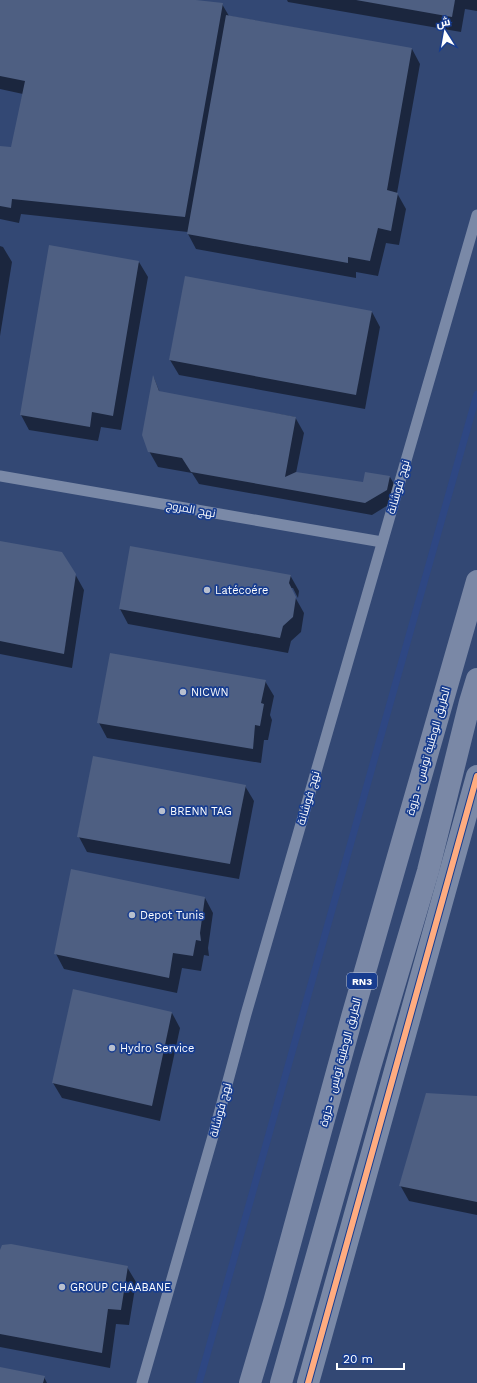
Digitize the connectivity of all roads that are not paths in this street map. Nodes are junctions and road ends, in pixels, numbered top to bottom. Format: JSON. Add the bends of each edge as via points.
{"nodes":[{"id":1,"x":477,"y":215,"type":"edge"},
{"id":2,"x":0,"y":476,"type":"edge"},
{"id":3,"x":382,"y":542,"type":"junction"},
{"id":4,"x":477,"y":581,"type":"edge"},
{"id":5,"x":477,"y":679,"type":"edge"},
{"id":6,"x":477,"y":776,"type":"edge"},
{"id":7,"x":142,"y":1383,"type":"edge"},
{"id":8,"x":250,"y":1383,"type":"edge"},
{"id":9,"x":281,"y":1383,"type":"edge"},
{"id":10,"x":308,"y":1383,"type":"edge"}],
"edges":[{"from":1,"to":3,"type":"lane","name":"نهج فوشانة"},
{"from":2,"to":3,"type":"lane","name":"نهج المروج"},
{"from":3,"to":7,"type":"lane","name":"نهج فوشانة"},
{"from":4,"to":8,"type":"main road","name":"الطريق الوطنية تونس - حزوة","number":"RN3"},
{"from":5,"to":9,"type":"main road","number":"RN3","via":[[428,871]]},
{"from":6,"to":10,"type":"street"}]}
